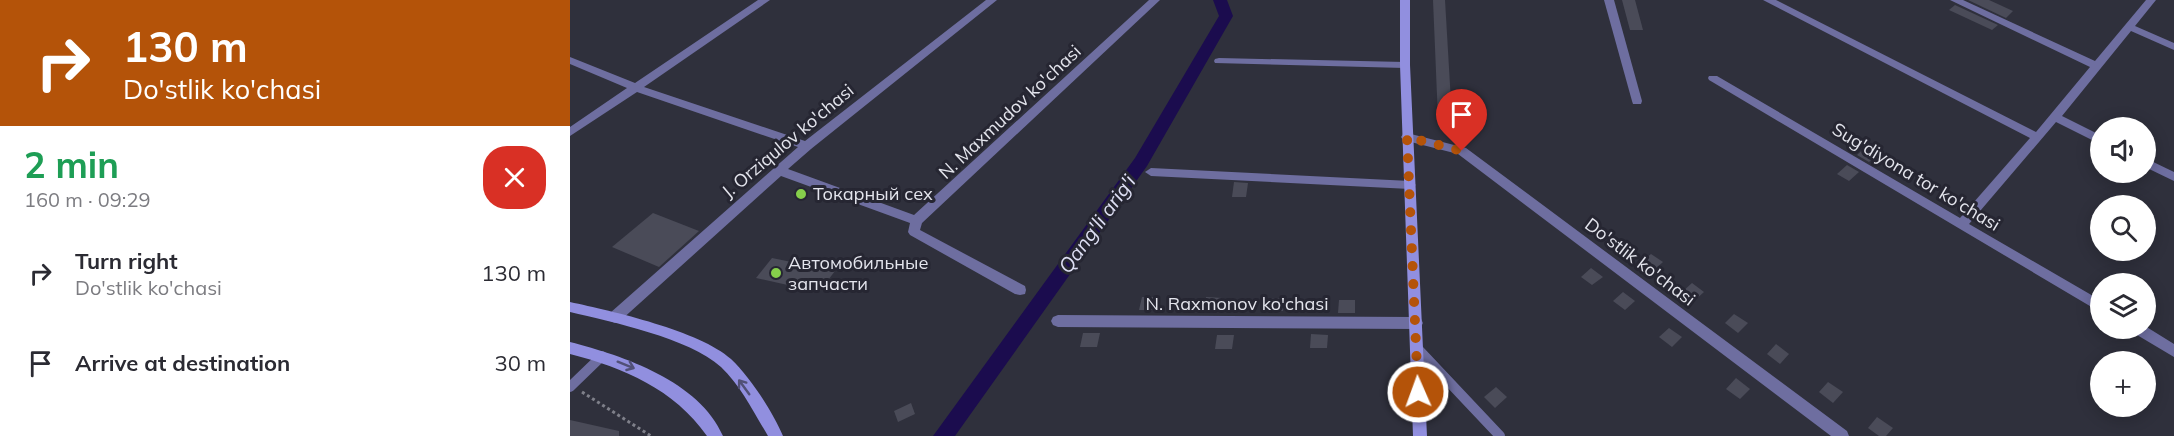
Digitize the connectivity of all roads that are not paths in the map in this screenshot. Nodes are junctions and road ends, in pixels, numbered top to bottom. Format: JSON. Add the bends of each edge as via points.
{"nodes":[{"id":1,"x":765,"y":0,"type":"edge"},
{"id":2,"x":992,"y":0,"type":"edge"},
{"id":3,"x":1155,"y":0,"type":"edge"},
{"id":4,"x":1405,"y":0,"type":"edge"},
{"id":5,"x":1609,"y":0,"type":"edge"},
{"id":6,"x":1768,"y":0,"type":"edge"},
{"id":7,"x":1955,"y":0,"type":"edge"},
{"id":8,"x":2148,"y":1,"type":"edge"},
{"id":9,"x":2129,"y":27,"type":"junction"},
{"id":10,"x":2174,"y":47,"type":"edge"},
{"id":11,"x":570,"y":60,"type":"edge"},
{"id":12,"x":1219,"y":61,"type":"dead end"},
{"id":13,"x":1405,"y":65,"type":"junction"},
{"id":14,"x":2096,"y":66,"type":"junction"},
{"id":15,"x":1713,"y":78,"type":"dead end"},
{"id":16,"x":636,"y":88,"type":"junction"},
{"id":17,"x":1637,"y":101,"type":"dead end"},
{"id":18,"x":2055,"y":117,"type":"junction"},
{"id":19,"x":570,"y":132,"type":"edge"},
{"id":20,"x":2090,"y":135,"type":"edge"},
{"id":21,"x":1407,"y":137,"type":"junction"},
{"id":22,"x":2037,"y":137,"type":"junction"},
{"id":23,"x":807,"y":146,"type":"junction"},
{"id":24,"x":2156,"y":168,"type":"edge"},
{"id":25,"x":778,"y":170,"type":"junction"},
{"id":26,"x":1151,"y":172,"type":"dead end"},
{"id":27,"x":2174,"y":177,"type":"edge"},
{"id":28,"x":1410,"y":184,"type":"junction"},
{"id":29,"x":916,"y":221,"type":"junction"},
{"id":30,"x":1961,"y":225,"type":"junction"},
{"id":31,"x":1020,"y":290,"type":"dead end"},
{"id":32,"x":2090,"y":301,"type":"edge"},
{"id":33,"x":570,"y":306,"type":"edge"},
{"id":34,"x":615,"y":317,"type":"junction"},
{"id":35,"x":1058,"y":321,"type":"dead end"},
{"id":36,"x":1416,"y":323,"type":"junction"},
{"id":37,"x":2155,"y":339,"type":"edge"},
{"id":38,"x":570,"y":348,"type":"edge"},
{"id":39,"x":1417,"y":348,"type":"junction"},
{"id":40,"x":2174,"y":351,"type":"edge"},
{"id":41,"x":602,"y":356,"type":"junction"},
{"id":42,"x":571,"y":386,"type":"edge"},
{"id":43,"x":716,"y":436,"type":"edge"},
{"id":44,"x":776,"y":436,"type":"edge"},
{"id":45,"x":1420,"y":436,"type":"edge"},
{"id":46,"x":1500,"y":436,"type":"edge"},
{"id":47,"x":1842,"y":436,"type":"edge"}],
"edges":[{"from":1,"to":16,"type":"street"},
{"from":2,"to":23,"type":"street","name":"J. Orziqulov ko'chasi"},
{"from":3,"to":29,"type":"street","name":"N. Maxmudov ko'chasi"},
{"from":4,"to":13,"type":"main road"},
{"from":5,"to":17,"type":"street"},
{"from":6,"to":22,"type":"street"},
{"from":7,"to":14,"type":"street"},
{"from":8,"to":9,"type":"street"},
{"from":9,"to":10,"type":"street"},
{"from":9,"to":14,"type":"street"},
{"from":11,"to":16,"type":"street"},
{"from":12,"to":13,"type":"street"},
{"from":13,"to":21,"type":"main road"},
{"from":14,"to":18,"type":"street"},
{"from":15,"to":30,"type":"street","name":"Sug'diyona tor ko'chasi"},
{"from":16,"to":19,"type":"street"},
{"from":16,"to":23,"type":"street"},
{"from":18,"to":20,"type":"street"},
{"from":18,"to":22,"type":"street"},
{"from":21,"to":28,"type":"main road"},
{"from":21,"to":47,"type":"street","name":"Do'stlik ko'chasi","via":[[1462,151]]},
{"from":22,"to":30,"type":"street"},
{"from":23,"to":25,"type":"street","name":"J. Orziqulov ko'chasi"},
{"from":24,"to":27,"type":"street"},
{"from":25,"to":29,"type":"street"},
{"from":25,"to":34,"type":"street","name":"J. Orziqulov ko'chasi"},
{"from":26,"to":28,"type":"street"},
{"from":28,"to":36,"type":"main road"},
{"from":29,"to":31,"type":"street","via":[[914,232]]},
{"from":30,"to":32,"type":"street","name":"Sug'diyona tor ko'chasi"},
{"from":33,"to":34,"type":"main road"},
{"from":44,"to":34,"type":"main road","one_way":true,"via":[[726,362],[709,350]]},
{"from":35,"to":36,"type":"street","name":"N. Raxmonov ko'chasi"},
{"from":36,"to":39,"type":"main road"},
{"from":37,"to":40,"type":"street"},
{"from":38,"to":41,"type":"main road"},
{"from":39,"to":45,"type":"main road"},
{"from":39,"to":46,"type":"lane"},
{"from":41,"to":42,"type":"lane"},
{"from":41,"to":43,"type":"main road","one_way":true,"via":[[679,392]]}]}
